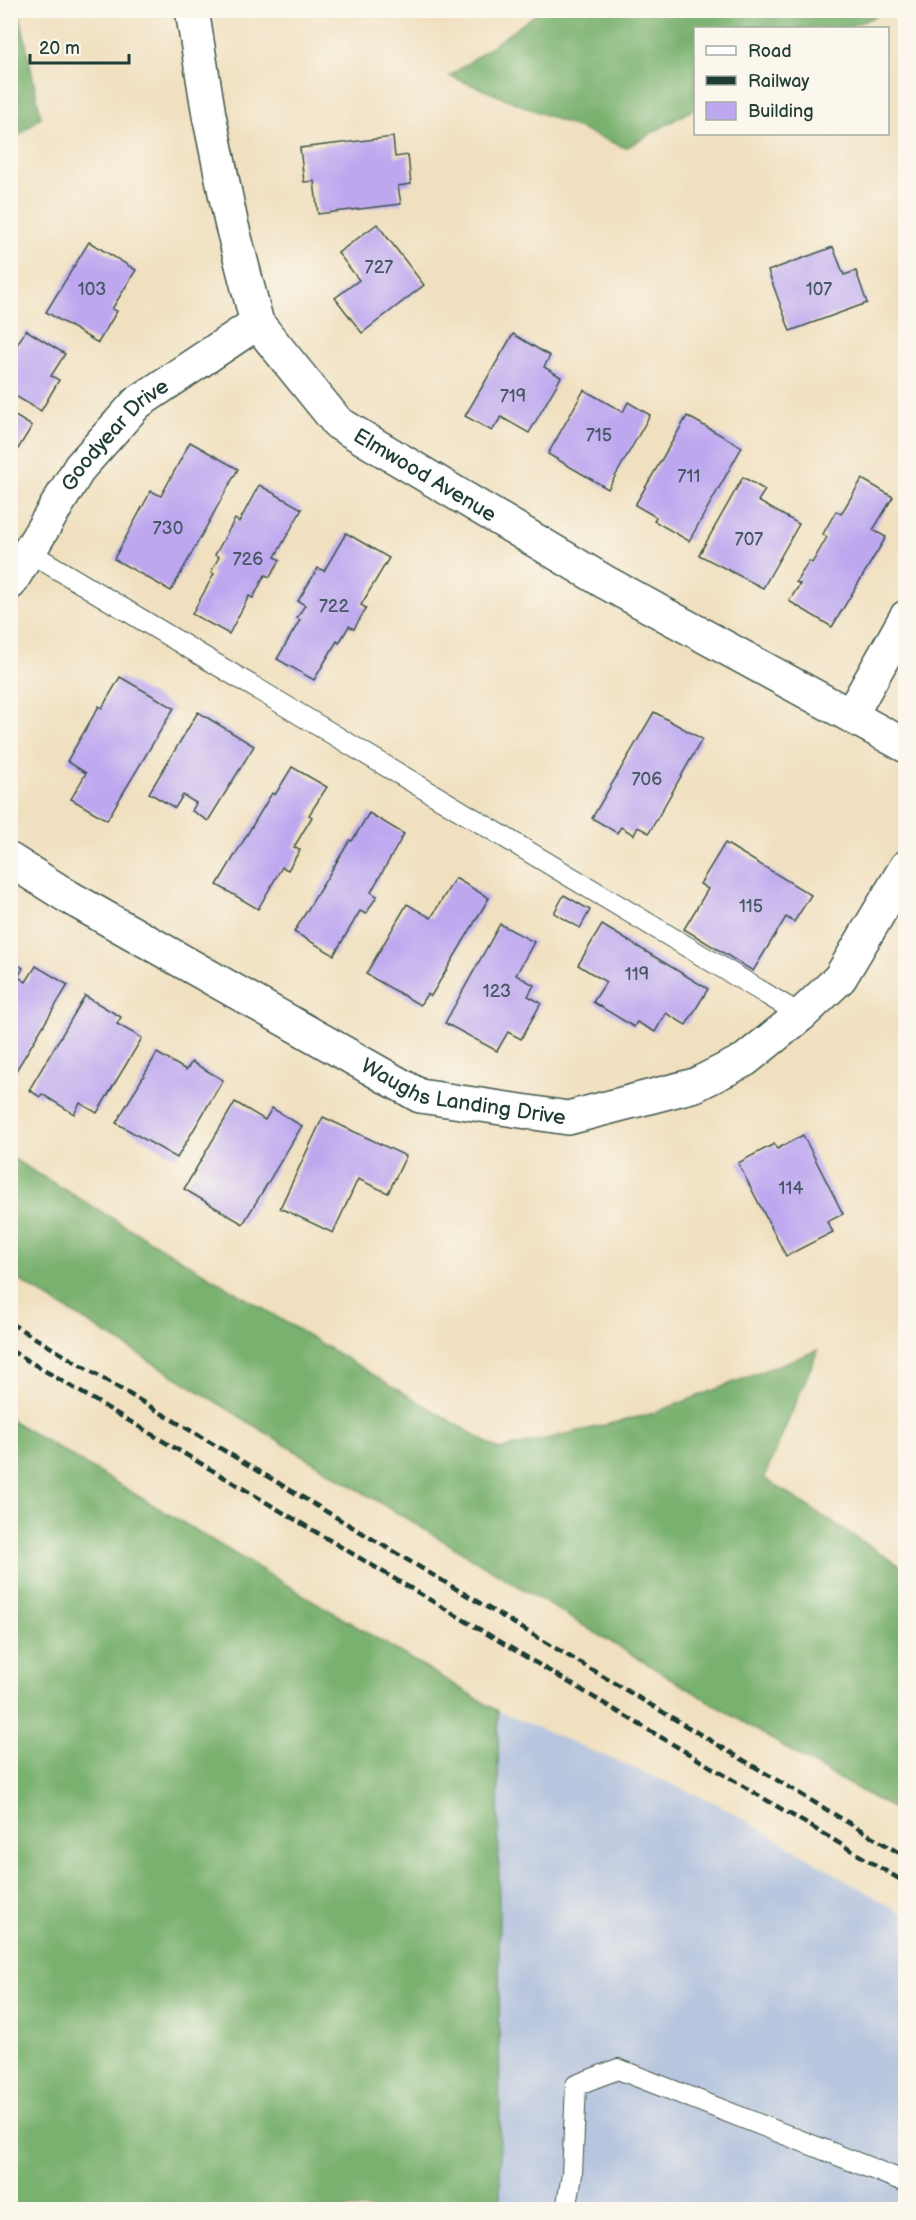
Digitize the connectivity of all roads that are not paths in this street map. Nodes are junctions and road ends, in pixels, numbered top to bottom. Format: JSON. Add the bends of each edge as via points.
{"nodes":[{"id":1,"x":192,"y":10,"type":"edge"},
{"id":2,"x":257,"y":323,"type":"junction"},
{"id":3,"x":29,"y":552,"type":"junction"},
{"id":4,"x":10,"y":583,"type":"edge"},
{"id":5,"x":906,"y":617,"type":"edge"},
{"id":6,"x":851,"y":715,"type":"junction"},
{"id":7,"x":906,"y":746,"type":"edge"},
{"id":8,"x":10,"y":860,"type":"edge"},
{"id":9,"x":906,"y":867,"type":"edge"},
{"id":10,"x":801,"y":1015,"type":"junction"},
{"id":11,"x":906,"y":2182,"type":"edge"},
{"id":12,"x":566,"y":2210,"type":"edge"}],
"edges":[{"from":1,"to":2,"type":"street","name":"Elmwood Avenue","via":[[231,222]]},
{"from":2,"to":3,"type":"street","name":"Goodyear Drive","via":[[136,403],[80,467]]},
{"from":2,"to":6,"type":"street","name":"Elmwood Avenue","via":[[338,423],[605,582]]},
{"from":3,"to":4,"type":"street","name":"Goodyear Drive"},
{"from":3,"to":10,"type":"lane"},
{"from":5,"to":6,"type":"street"},
{"from":6,"to":7,"type":"street","name":"Elmwood Avenue"},
{"from":8,"to":10,"type":"street","name":"Waughs Landing Drive","via":[[420,1096],[568,1118],[695,1085],[745,1060]]},
{"from":9,"to":10,"type":"street","name":"Waughs Landing Drive","via":[[840,978]]},
{"from":11,"to":12,"type":"lane","via":[[618,2069],[576,2085],[572,2175]]}]}
